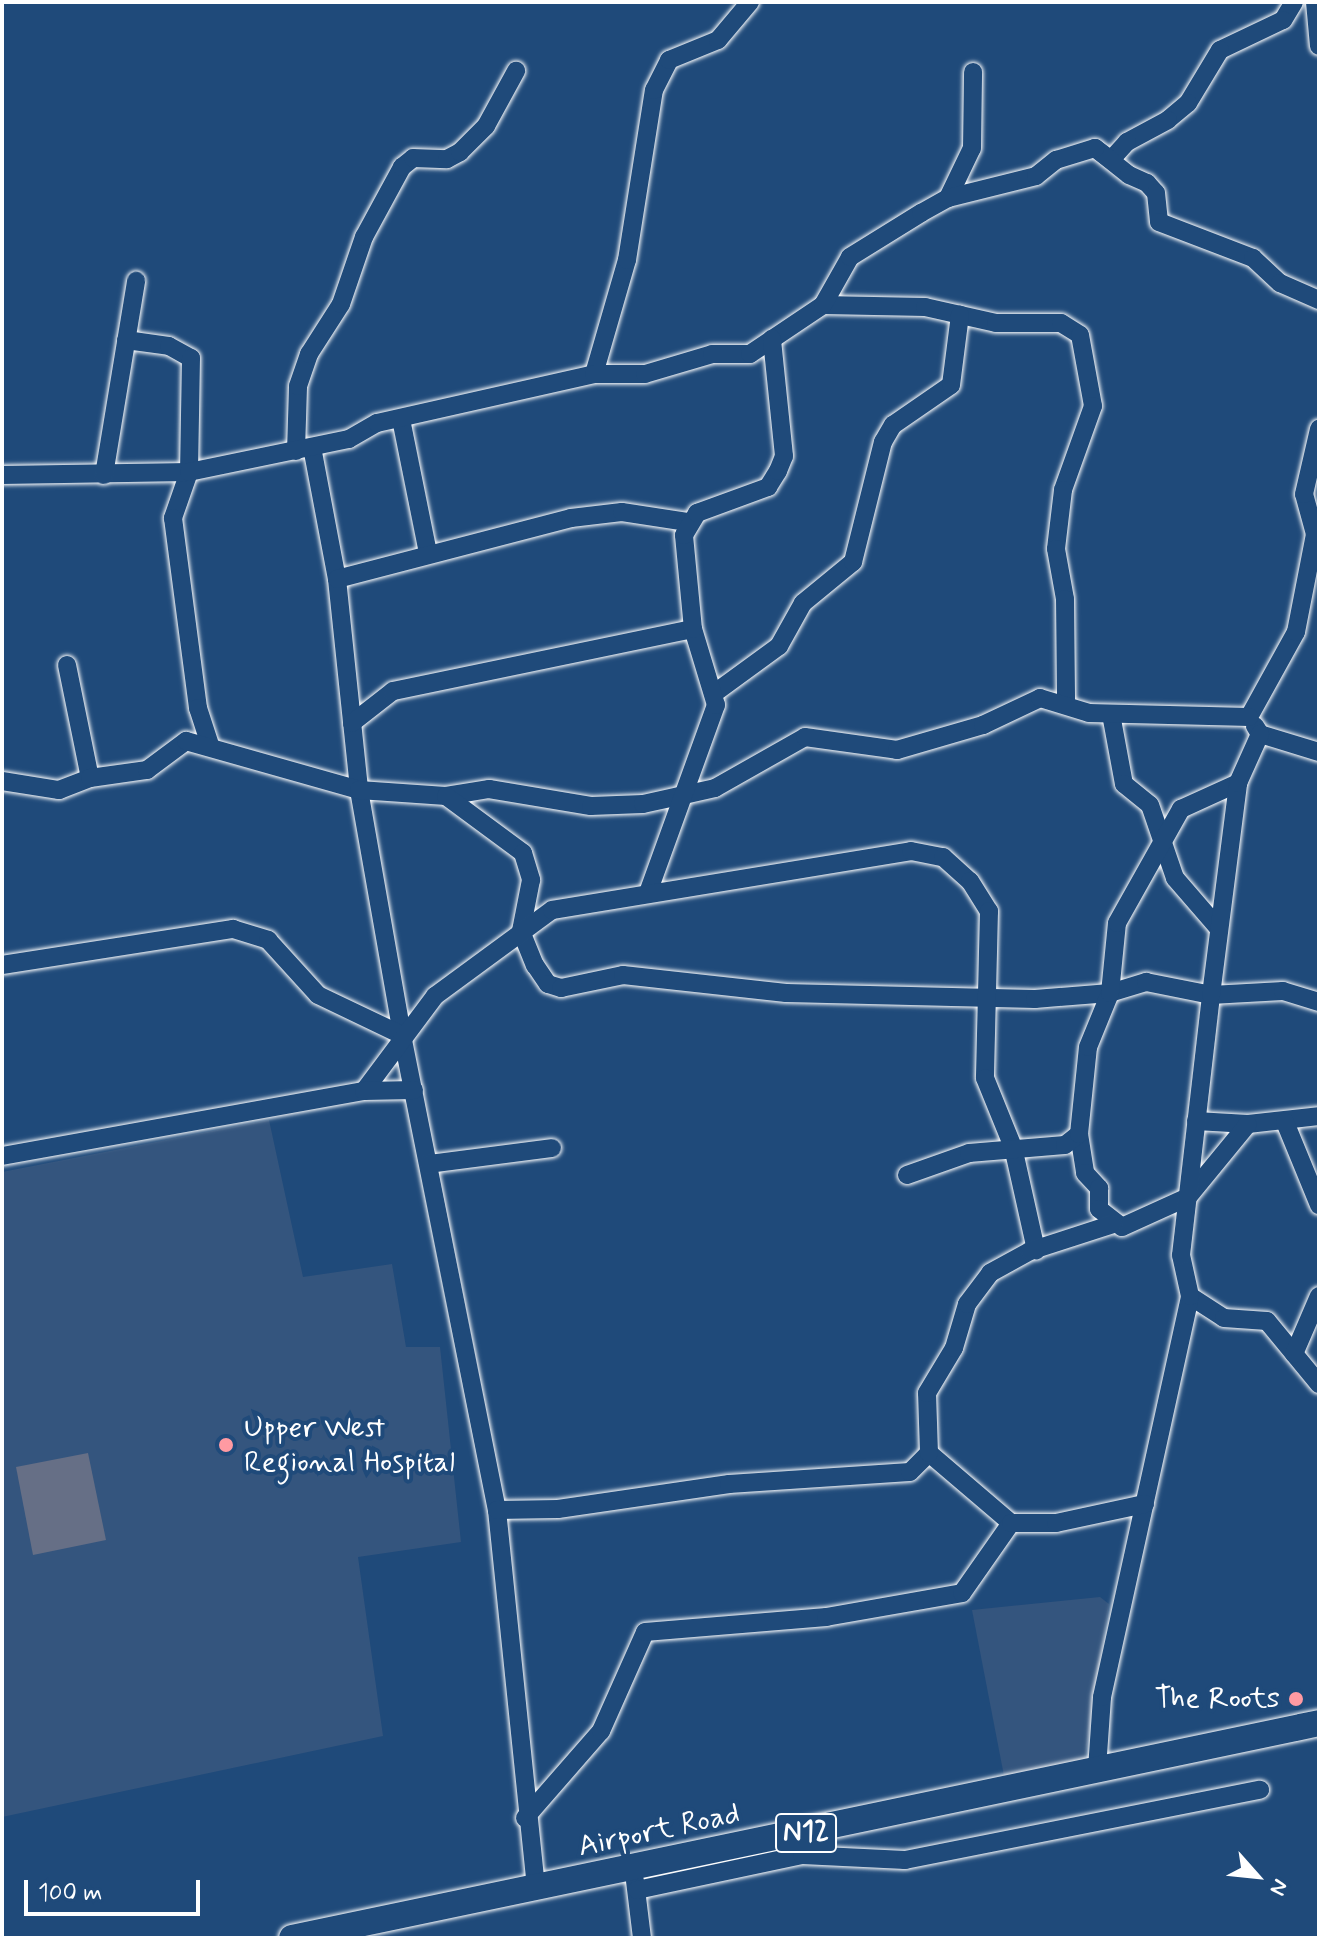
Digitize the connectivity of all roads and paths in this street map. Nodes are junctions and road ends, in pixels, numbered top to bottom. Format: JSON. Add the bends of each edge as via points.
{"nodes":[{"id":1,"x":750,"y":2,"type":"edge"},
{"id":2,"x":1294,"y":2,"type":"edge"},
{"id":3,"x":1315,"y":2,"type":"edge"},
{"id":4,"x":1319,"y":46,"type":"edge"},
{"id":5,"x":516,"y":71,"type":"dead end"},
{"id":6,"x":973,"y":72,"type":"dead end"},
{"id":7,"x":1095,"y":148,"type":"junction"},
{"id":8,"x":948,"y":198,"type":"junction"},
{"id":9,"x":136,"y":281,"type":"dead end"},
{"id":10,"x":1319,"y":299,"type":"edge"},
{"id":11,"x":823,"y":305,"type":"junction"},
{"id":12,"x":960,"y":315,"type":"junction"},
{"id":13,"x":772,"y":339,"type":"junction"},
{"id":14,"x":126,"y":340,"type":"junction"},
{"id":15,"x":594,"y":374,"type":"junction"},
{"id":16,"x":401,"y":419,"type":"junction"},
{"id":17,"x":1319,"y":429,"type":"edge"},
{"id":18,"x":304,"y":449,"type":"junction"},
{"id":19,"x":189,"y":472,"type":"junction"},
{"id":20,"x":2,"y":475,"type":"edge"},
{"id":21,"x":104,"y":475,"type":"junction"},
{"id":22,"x":687,"y":522,"type":"junction"},
{"id":23,"x":428,"y":553,"type":"junction"},
{"id":24,"x":337,"y":579,"type":"junction"},
{"id":25,"x":693,"y":629,"type":"junction"},
{"id":26,"x":67,"y":665,"type":"dead end"},
{"id":27,"x":716,"y":692,"type":"junction"},
{"id":28,"x":1066,"y":701,"type":"junction"},
{"id":29,"x":1111,"y":714,"type":"junction"},
{"id":30,"x":1249,"y":717,"type":"junction"},
{"id":31,"x":352,"y":723,"type":"junction"},
{"id":32,"x":1260,"y":734,"type":"junction"},
{"id":33,"x":210,"y":745,"type":"junction"},
{"id":34,"x":1319,"y":752,"type":"edge"},
{"id":35,"x":90,"y":778,"type":"junction"},
{"id":36,"x":2,"y":781,"type":"edge"},
{"id":37,"x":1238,"y":783,"type":"junction"},
{"id":38,"x":359,"y":790,"type":"junction"},
{"id":39,"x":684,"y":794,"type":"junction"},
{"id":40,"x":446,"y":796,"type":"junction"},
{"id":41,"x":1164,"y":836,"type":"junction"},
{"id":42,"x":649,"y":890,"type":"junction"},
{"id":43,"x":1219,"y":929,"type":"junction"},
{"id":44,"x":521,"y":931,"type":"junction"},
{"id":45,"x":2,"y":965,"type":"edge"},
{"id":46,"x":1110,"y":993,"type":"junction"},
{"id":47,"x":1211,"y":995,"type":"junction"},
{"id":48,"x":986,"y":996,"type":"junction"},
{"id":49,"x":1319,"y":1002,"type":"edge"},
{"id":50,"x":402,"y":1035,"type":"junction"},
{"id":51,"x":414,"y":1090,"type":"junction"},
{"id":52,"x":364,"y":1091,"type":"junction"},
{"id":53,"x":1319,"y":1116,"type":"edge"},
{"id":54,"x":1196,"y":1121,"type":"junction"},
{"id":55,"x":1285,"y":1122,"type":"junction"},
{"id":56,"x":1248,"y":1124,"type":"junction"},
{"id":57,"x":1079,"y":1134,"type":"junction"},
{"id":58,"x":1013,"y":1147,"type":"junction"},
{"id":59,"x":552,"y":1148,"type":"dead end"},
{"id":60,"x":2,"y":1156,"type":"edge"},
{"id":61,"x":429,"y":1164,"type":"junction"},
{"id":62,"x":907,"y":1175,"type":"dead end"},
{"id":63,"x":1188,"y":1197,"type":"junction"},
{"id":64,"x":1319,"y":1205,"type":"edge"},
{"id":65,"x":1113,"y":1224,"type":"junction"},
{"id":66,"x":1036,"y":1250,"type":"junction"},
{"id":67,"x":1190,"y":1296,"type":"junction"},
{"id":68,"x":1319,"y":1296,"type":"edge"},
{"id":69,"x":1294,"y":1354,"type":"junction"},
{"id":70,"x":1319,"y":1384,"type":"edge"},
{"id":71,"x":929,"y":1453,"type":"junction"},
{"id":72,"x":1145,"y":1504,"type":"junction"},
{"id":73,"x":497,"y":1510,"type":"junction"},
{"id":74,"x":1011,"y":1523,"type":"junction"},
{"id":75,"x":1319,"y":1723,"type":"edge"},
{"id":76,"x":1097,"y":1769,"type":"junction"},
{"id":77,"x":1260,"y":1790,"type":"dead end"},
{"id":78,"x":525,"y":1818,"type":"junction"},
{"id":79,"x":840,"y":1826,"type":"junction"},
{"id":80,"x":848,"y":1859,"type":"junction"},
{"id":81,"x":634,"y":1880,"type":"junction"},
{"id":82,"x":536,"y":1889,"type":"junction"},
{"id":83,"x":324,"y":1935,"type":"edge"},
{"id":84,"x":292,"y":1938,"type":"edge"},
{"id":85,"x":642,"y":1938,"type":"edge"}],
"edges":[{"from":1,"to":15,"type":"street","via":[[718,40],[669,60],[654,90],[627,260]]},
{"from":2,"to":7,"type":"street","via":[[1283,20],[1220,50],[1188,103],[1168,120],[1127,142],[1111,160]]},
{"from":3,"to":4,"type":"street"},
{"from":5,"to":18,"type":"street","via":[[486,126],[460,152],[447,159],[413,158],[402,167],[364,237],[341,304],[309,354],[298,386]]},
{"from":6,"to":8,"type":"street","via":[[972,148]]},
{"from":7,"to":8,"type":"street","via":[[1056,160],[1036,176]]},
{"from":7,"to":10,"type":"street","via":[[1156,193],[1159,222],[1253,258],[1280,283]]},
{"from":8,"to":11,"type":"street","via":[[850,257]]},
{"from":9,"to":14,"type":"street"},
{"from":11,"to":12,"type":"street","via":[[925,307]]},
{"from":11,"to":13,"type":"street"},
{"from":12,"to":27,"type":"street","via":[[951,385],[893,425],[883,442],[853,562],[803,603],[779,646],[729,676]]},
{"from":12,"to":28,"type":"street","via":[[996,323],[1061,323],[1080,335],[1093,406],[1063,490],[1056,549],[1065,599]]},
{"from":13,"to":15,"type":"street","via":[[750,354],[712,354],[645,374]]},
{"from":13,"to":22,"type":"street","via":[[784,456],[778,471],[768,487],[697,513]]},
{"from":14,"to":19,"type":"street","via":[[182,350],[191,358]]},
{"from":14,"to":21,"type":"street"},
{"from":15,"to":16,"type":"street"},
{"from":16,"to":18,"type":"street"},
{"from":16,"to":23,"type":"street"},
{"from":17,"to":30,"type":"street","via":[[1304,494],[1315,534],[1296,632]]},
{"from":18,"to":19,"type":"street"},
{"from":18,"to":24,"type":"street"},
{"from":19,"to":21,"type":"street"},
{"from":19,"to":33,"type":"street","via":[[173,518],[198,708]]},
{"from":20,"to":21,"type":"street"},
{"from":22,"to":23,"type":"street","via":[[622,512],[497,533]]},
{"from":22,"to":25,"type":"street"},
{"from":23,"to":24,"type":"street"},
{"from":24,"to":31,"type":"street"},
{"from":25,"to":27,"type":"street"},
{"from":25,"to":31,"type":"street","via":[[393,691]]},
{"from":26,"to":35,"type":"street"},
{"from":27,"to":39,"type":"street"},
{"from":28,"to":29,"type":"street","via":[[1089,713]]},
{"from":28,"to":39,"type":"street","via":[[1040,698],[983,725],[897,750],[805,737],[715,788]]},
{"from":29,"to":30,"type":"street"},
{"from":29,"to":41,"type":"street","via":[[1124,784],[1150,805]]},
{"from":30,"to":32,"type":"street"},
{"from":31,"to":38,"type":"street"},
{"from":32,"to":34,"type":"street"},
{"from":32,"to":37,"type":"street"},
{"from":33,"to":35,"type":"street","via":[[186,741],[147,770]]},
{"from":33,"to":38,"type":"street"},
{"from":35,"to":36,"type":"street","via":[[59,790]]},
{"from":37,"to":41,"type":"street","via":[[1184,805]]},
{"from":37,"to":43,"type":"street"},
{"from":38,"to":40,"type":"street"},
{"from":38,"to":50,"type":"street"},
{"from":39,"to":40,"type":"street","via":[[643,804],[591,806],[489,789]]},
{"from":39,"to":42,"type":"street"},
{"from":40,"to":44,"type":"street","via":[[523,853],[531,880]]},
{"from":41,"to":43,"type":"street","via":[[1175,878]]},
{"from":41,"to":46,"type":"street","via":[[1117,923]]},
{"from":42,"to":44,"type":"street","via":[[552,910]]},
{"from":42,"to":48,"type":"street","via":[[911,851],[943,857],[970,881],[989,911]]},
{"from":43,"to":47,"type":"street"},
{"from":44,"to":48,"type":"street","via":[[548,984],[561,988],[623,975],[786,993]]},
{"from":44,"to":50,"type":"street","via":[[435,996]]},
{"from":45,"to":50,"type":"street","via":[[233,929],[268,940],[318,995]]},
{"from":46,"to":47,"type":"street","via":[[1146,982]]},
{"from":46,"to":48,"type":"street"},
{"from":46,"to":57,"type":"street","via":[[1088,1047]]},
{"from":47,"to":49,"type":"street","via":[[1283,991]]},
{"from":47,"to":54,"type":"street"},
{"from":48,"to":58,"type":"street","via":[[985,1078]]},
{"from":50,"to":51,"type":"street"},
{"from":50,"to":52,"type":"street"},
{"from":51,"to":52,"type":"street"},
{"from":51,"to":61,"type":"street"},
{"from":52,"to":60,"type":"street"},
{"from":53,"to":55,"type":"street"},
{"from":54,"to":56,"type":"street"},
{"from":54,"to":63,"type":"street"},
{"from":55,"to":56,"type":"street"},
{"from":55,"to":64,"type":"street"},
{"from":56,"to":63,"type":"street"},
{"from":57,"to":58,"type":"street","via":[[1065,1145]]},
{"from":57,"to":65,"type":"street","via":[[1085,1173],[1099,1188],[1099,1209]]},
{"from":58,"to":62,"type":"street","via":[[969,1153]]},
{"from":58,"to":66,"type":"street"},
{"from":59,"to":61,"type":"street"},
{"from":61,"to":73,"type":"street"},
{"from":63,"to":65,"type":"street","via":[[1137,1224]]},
{"from":63,"to":67,"type":"street","via":[[1181,1255]]},
{"from":65,"to":66,"type":"street"},
{"from":66,"to":71,"type":"street","via":[[990,1273],[967,1304],[954,1348],[925,1399]]},
{"from":67,"to":69,"type":"street","via":[[1224,1318],[1262,1318]]},
{"from":67,"to":72,"type":"street"},
{"from":68,"to":69,"type":"street"},
{"from":69,"to":70,"type":"street"},
{"from":71,"to":73,"type":"street","via":[[910,1472],[713,1485],[558,1509]]},
{"from":71,"to":74,"type":"street"},
{"from":72,"to":74,"type":"street","via":[[1056,1523]]},
{"from":72,"to":76,"type":"street","via":[[1102,1697]]},
{"from":73,"to":78,"type":"street"},
{"from":74,"to":78,"type":"street","via":[[962,1593],[826,1617],[645,1632],[601,1731]]},
{"from":75,"to":76,"type":"highway","name":"Airport Road","number":"N12"},
{"from":76,"to":79,"type":"highway","name":"Airport Road","number":"N12"},
{"from":77,"to":80,"type":"street","via":[[905,1860]]},
{"from":78,"to":82,"type":"street"},
{"from":79,"to":80,"type":"street"},
{"from":79,"to":81,"type":"highway","name":"Airport Road","number":"N12"},
{"from":80,"to":81,"type":"street","via":[[802,1855]]},
{"from":81,"to":82,"type":"highway","name":"Airport Road","number":"N12"},
{"from":81,"to":85,"type":"street"},
{"from":82,"to":83,"type":"highway","name":"Airport Road","number":"N12"},
{"from":83,"to":84,"type":"highway","name":"Airport Road","number":"N12"}]}
